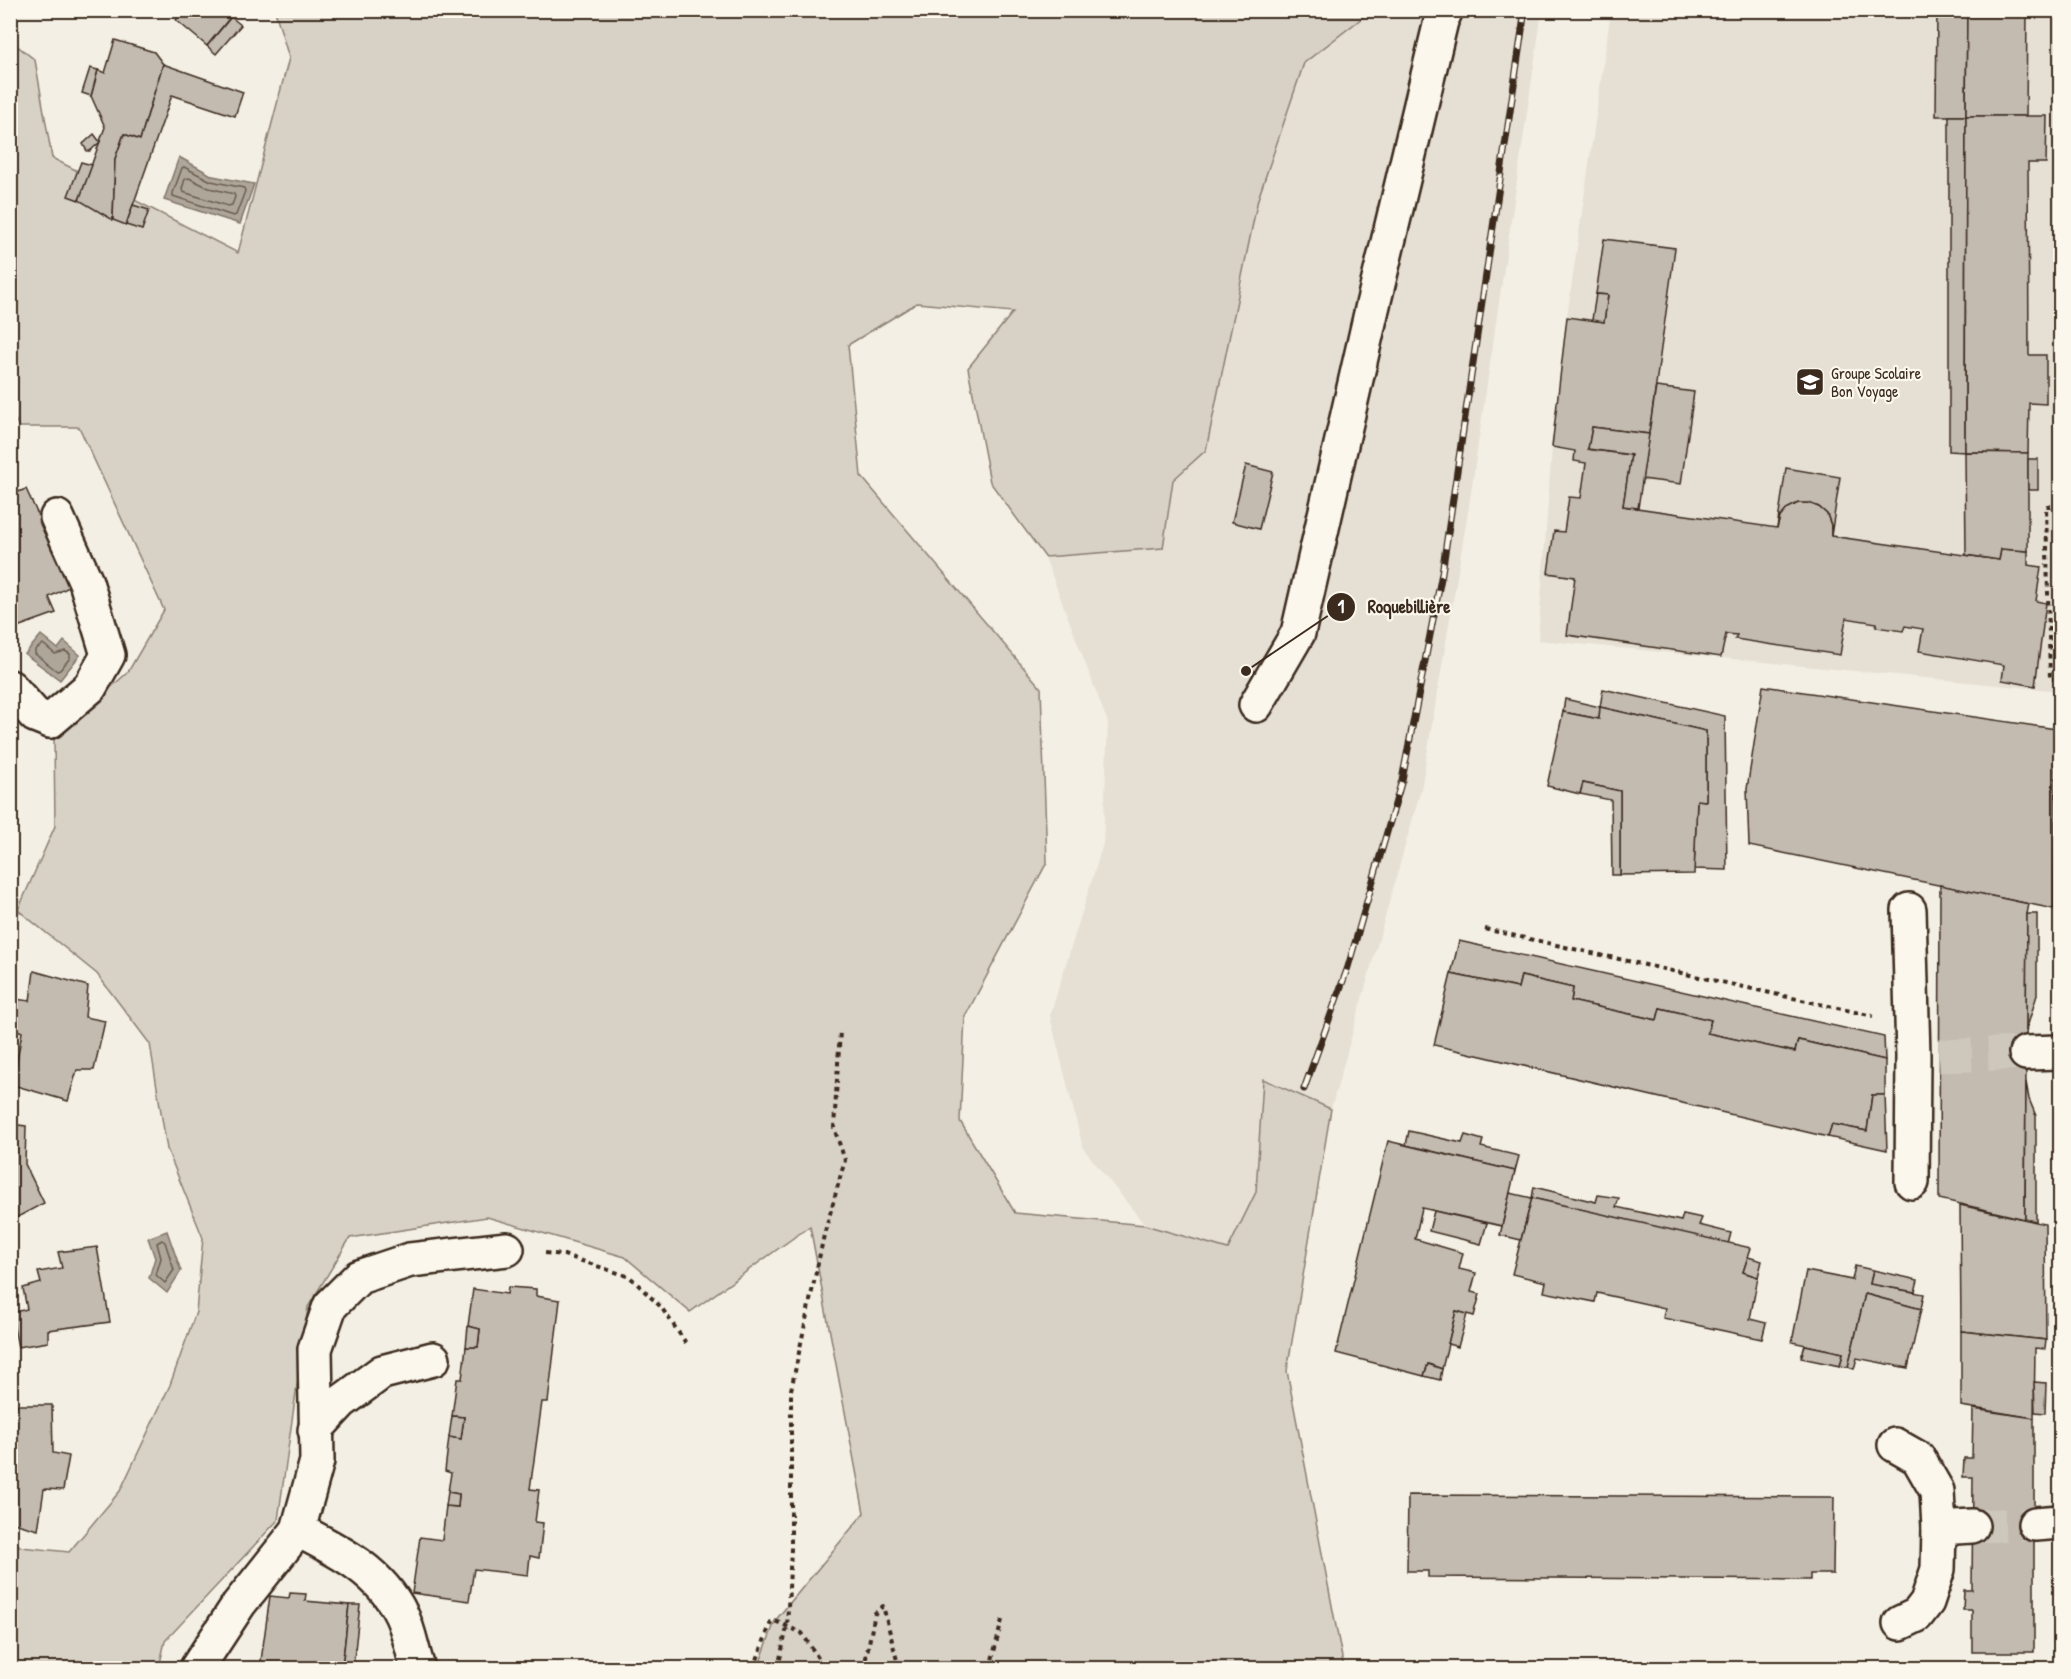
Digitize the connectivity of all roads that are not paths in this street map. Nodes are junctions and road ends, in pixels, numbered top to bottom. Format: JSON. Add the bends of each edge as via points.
{"nodes":[{"id":1,"x":1446,"y":10,"type":"edge"},
{"id":2,"x":57,"y":517,"type":"dead end"},
{"id":3,"x":10,"y":687,"type":"edge"},
{"id":4,"x":1256,"y":705,"type":"dead end"},
{"id":5,"x":1909,"y":910,"type":"dead end"},
{"id":6,"x":2061,"y":1052,"type":"edge"},
{"id":7,"x":2026,"y":1053,"type":"tunnel mouth"},
{"id":8,"x":1912,"y":1182,"type":"dead end"},
{"id":9,"x":507,"y":1249,"type":"road end"},
{"id":10,"x":433,"y":1359,"type":"dead end"},
{"id":11,"x":315,"y":1430,"type":"junction"},
{"id":12,"x":1895,"y":1445,"type":"dead end"},
{"id":13,"x":1972,"y":1526,"type":"tunnel mouth"},
{"id":14,"x":1939,"y":1528,"type":"junction"},
{"id":15,"x":298,"y":1530,"type":"junction"},
{"id":16,"x":1900,"y":1623,"type":"dead end"},
{"id":17,"x":197,"y":1668,"type":"edge"},
{"id":18,"x":418,"y":1668,"type":"edge"}],
"edges":[{"from":1,"to":4,"type":"street","via":[[1377,286],[1298,633]]},
{"from":2,"to":3,"type":"street","via":[[86,582],[108,655],[90,687],[50,721],[35,714]]},
{"from":5,"to":8,"type":"street","via":[[1912,1024],[1926,1056]]},
{"from":6,"to":7,"type":"street"},
{"from":9,"to":11,"type":"street","via":[[410,1260],[359,1277],[330,1306],[315,1349]]},
{"from":10,"to":11,"type":"street","via":[[382,1372],[341,1402]]},
{"from":11,"to":15,"type":"street","via":[[316,1461]]},
{"from":12,"to":14,"type":"street","via":[[1918,1458],[1936,1491]]},
{"from":13,"to":14,"type":"street"},
{"from":14,"to":16,"type":"street","via":[[1938,1569],[1927,1602],[1917,1615]]},
{"from":15,"to":17,"type":"street","via":[[238,1604]]},
{"from":15,"to":18,"type":"street","via":[[347,1555],[378,1580],[402,1615]]}]}
